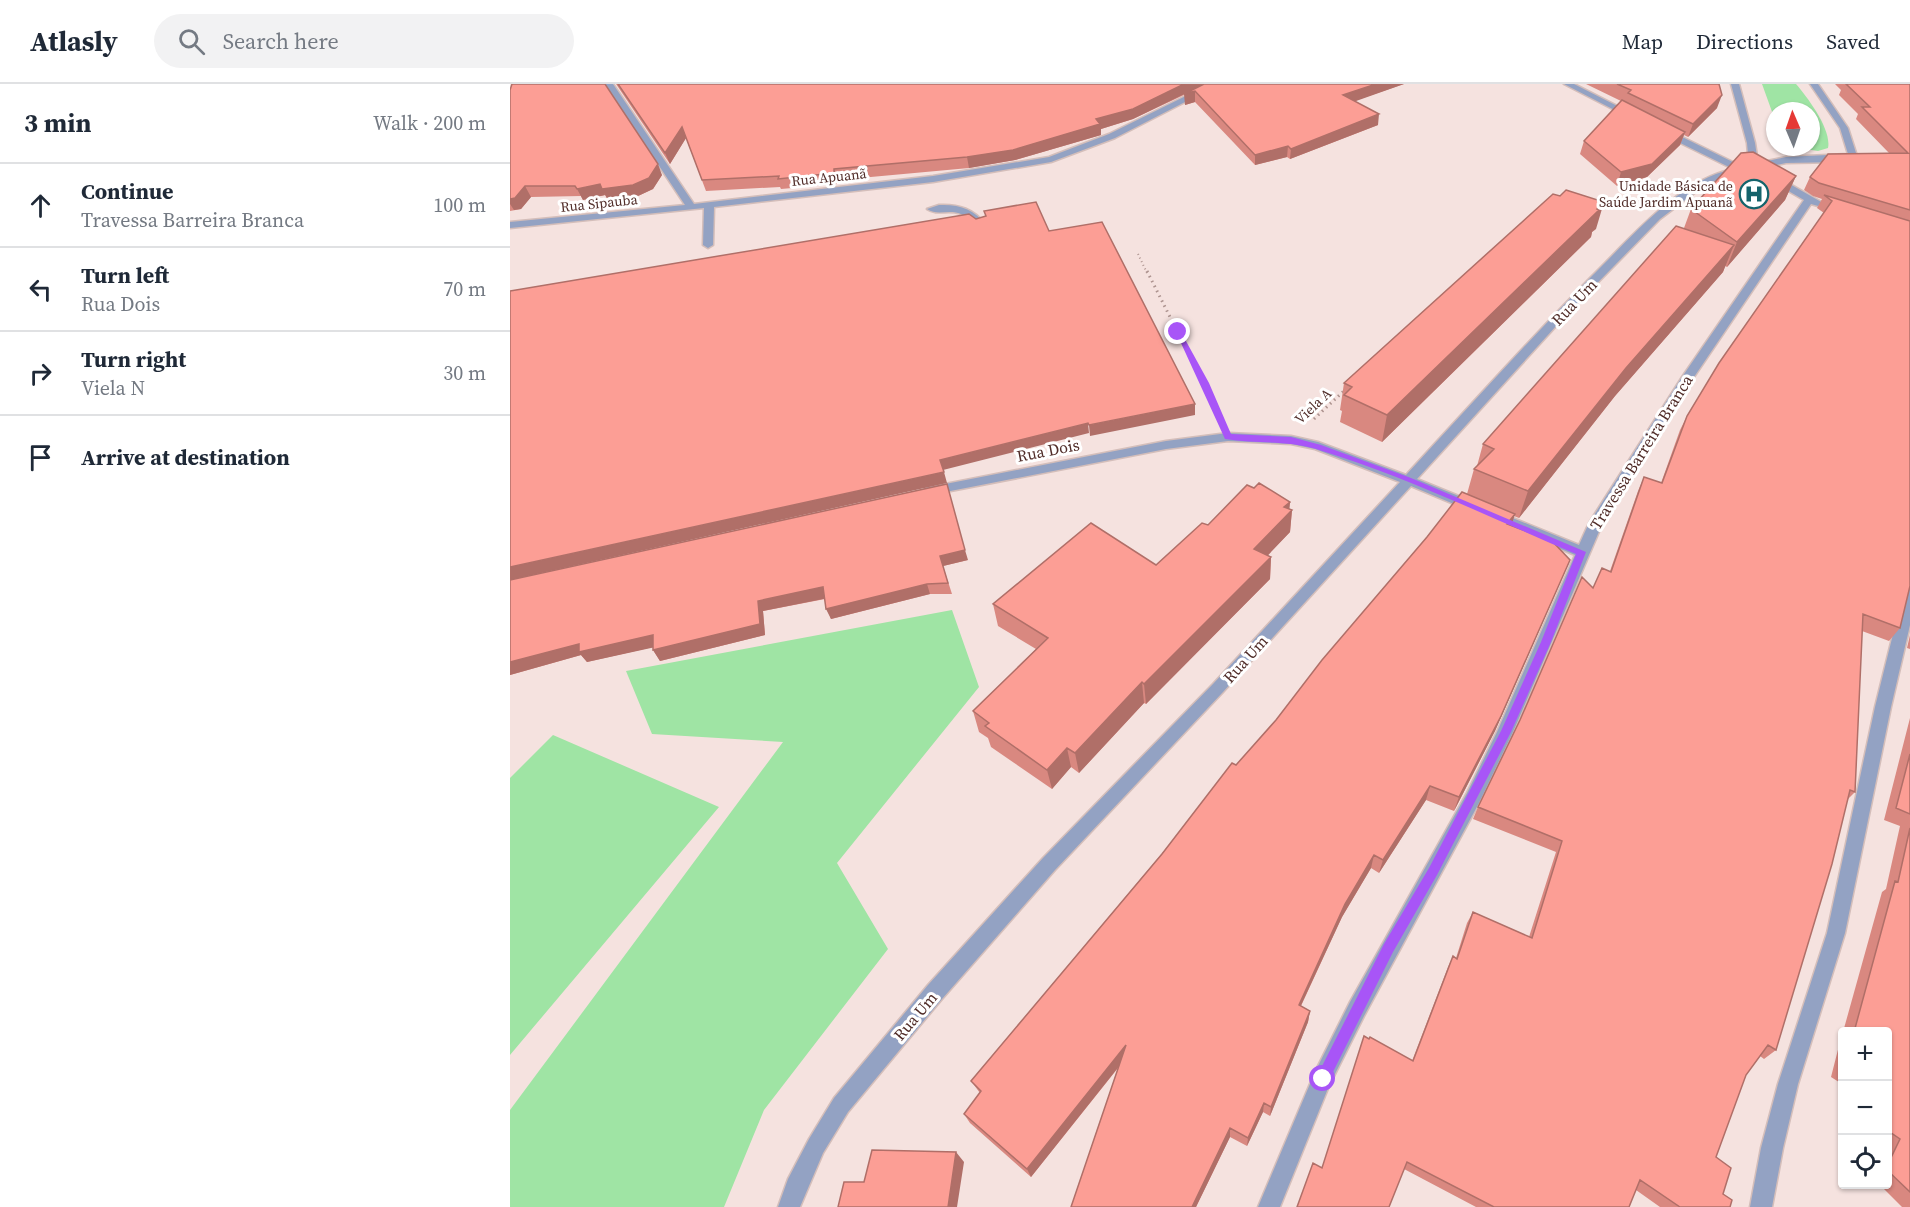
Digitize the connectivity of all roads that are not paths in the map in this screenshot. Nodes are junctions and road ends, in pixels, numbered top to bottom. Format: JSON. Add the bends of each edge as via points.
{"nodes":[{"id":1,"x":609,"y":84,"type":"edge"},
{"id":2,"x":1216,"y":84,"type":"edge"},
{"id":3,"x":1568,"y":84,"type":"edge"},
{"id":4,"x":1735,"y":84,"type":"edge"},
{"id":5,"x":1814,"y":84,"type":"edge"},
{"id":6,"x":1640,"y":120,"type":"edge"},
{"id":7,"x":1660,"y":130,"type":"edge"},
{"id":8,"x":1749,"y":168,"type":"junction"},
{"id":9,"x":1809,"y":200,"type":"junction"},
{"id":10,"x":709,"y":204,"type":"junction"},
{"id":11,"x":691,"y":207,"type":"junction"},
{"id":12,"x":1830,"y":207,"type":"edge"},
{"id":13,"x":932,"y":209,"type":"dead end"},
{"id":14,"x":510,"y":225,"type":"edge"},
{"id":15,"x":981,"y":225,"type":"edge"},
{"id":16,"x":708,"y":245,"type":"dead end"},
{"id":17,"x":1408,"y":480,"type":"junction"},
{"id":18,"x":913,"y":495,"type":"edge"},
{"id":19,"x":1582,"y":552,"type":"junction"},
{"id":20,"x":1910,"y":594,"type":"edge"},
{"id":21,"x":789,"y":1207,"type":"edge"},
{"id":22,"x":1269,"y":1207,"type":"edge"},
{"id":23,"x":1761,"y":1207,"type":"edge"}],
"edges":[{"from":1,"to":11,"type":"street"},
{"from":2,"to":10,"type":"street","name":"Rua Apuanã","via":[[1063,156],[933,179]]},
{"from":3,"to":6,"type":"street"},
{"from":4,"to":8,"type":"street","via":[[1751,143]]},
{"from":5,"to":8,"type":"street","name":"Rua Um","via":[[1844,128],[1852,156],[1786,160]]},
{"from":7,"to":8,"type":"street"},
{"from":8,"to":9,"type":"street"},
{"from":8,"to":17,"type":"street","name":"Rua Um","via":[[1702,183],[1657,217]]},
{"from":9,"to":12,"type":"street"},
{"from":9,"to":19,"type":"street","name":"Travessa Barreira Branca","via":[[1646,442]]},
{"from":10,"to":11,"type":"street","name":"Rua Apuanã"},
{"from":10,"to":16,"type":"street"},
{"from":11,"to":14,"type":"street","name":"Rua Sipauba"},
{"from":13,"to":15,"type":"street","via":[[965,210]]},
{"from":17,"to":18,"type":"street","name":"Rua Dois","via":[[1291,440],[1228,437],[1075,461]]},
{"from":17,"to":19,"type":"street","name":"Rua Dois"},
{"from":17,"to":21,"type":"street","name":"Rua Um","via":[[1218,688],[1049,864],[935,992],[841,1105],[816,1146]]},
{"from":19,"to":22,"type":"street","name":"Travessa Barreira Branca","via":[[1505,732],[1462,819],[1356,1009]]},
{"from":20,"to":23,"type":"street","via":[[1836,933],[1788,1084]]}]}
